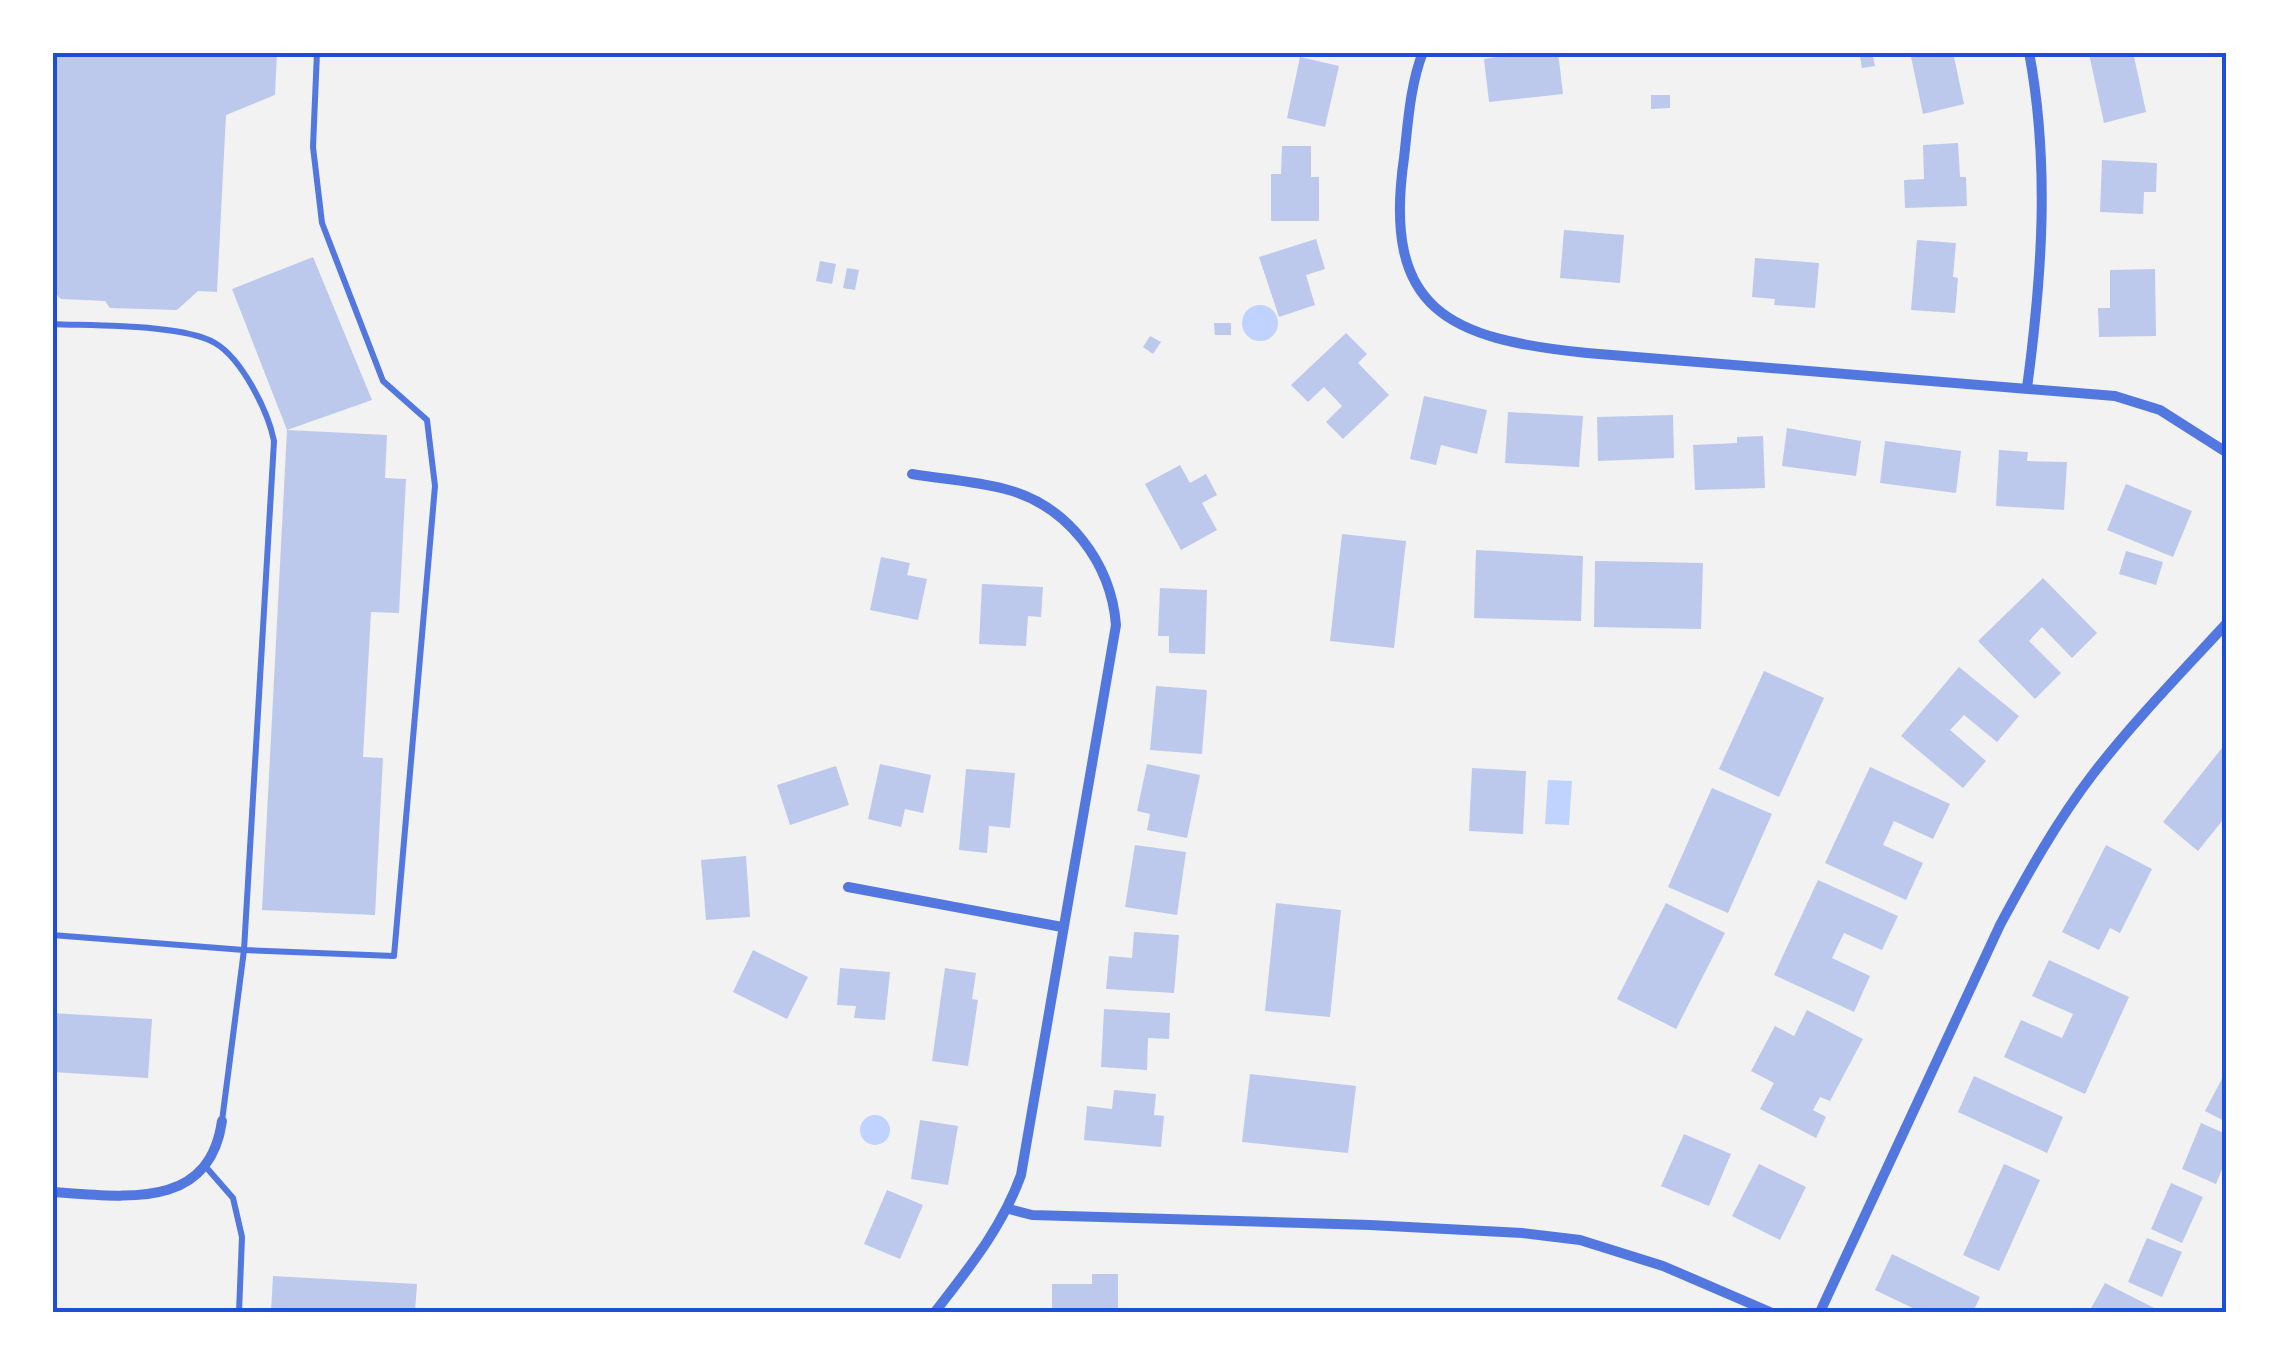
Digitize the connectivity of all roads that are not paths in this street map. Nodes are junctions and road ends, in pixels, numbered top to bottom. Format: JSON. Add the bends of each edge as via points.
{"nodes":[{"id":1,"x":316,"y":52,"type":"edge"},
{"id":2,"x":1423,"y":52,"type":"edge"},
{"id":3,"x":2029,"y":52,"type":"edge"},
{"id":4,"x":52,"y":324,"type":"edge"},
{"id":5,"x":2027,"y":388,"type":"junction"},
{"id":6,"x":2226,"y":452,"type":"edge"},
{"id":7,"x":912,"y":474,"type":"dead end"},
{"id":8,"x":2226,"y":624,"type":"edge"},
{"id":9,"x":848,"y":887,"type":"dead end"},
{"id":10,"x":1062,"y":927,"type":"junction"},
{"id":11,"x":52,"y":934,"type":"edge"},
{"id":12,"x":244,"y":950,"type":"junction"},
{"id":13,"x":222,"y":1120,"type":"joint"},
{"id":14,"x":206,"y":1167,"type":"junction"},
{"id":15,"x":52,"y":1192,"type":"edge"},
{"id":16,"x":1008,"y":1209,"type":"junction"},
{"id":17,"x":239,"y":1312,"type":"edge"},
{"id":18,"x":935,"y":1312,"type":"edge"},
{"id":19,"x":1770,"y":1312,"type":"edge"},
{"id":20,"x":1820,"y":1312,"type":"edge"}],
"edges":[{"from":1,"to":12,"type":"lane","via":[[314,147],[322,222],[384,380],[427,420],[433,506],[394,956]]},
{"from":2,"to":5,"type":"street","via":[[1398,196],[1401,250],[1426,297],[1470,330],[1526,347]]},
{"from":3,"to":5,"type":"street","via":[[2042,188]]},
{"from":4,"to":12,"type":"lane","via":[[170,331],[216,344],[236,363],[270,422]]},
{"from":5,"to":6,"type":"street","via":[[2139,402]]},
{"from":7,"to":10,"type":"street","via":[[1025,496],[1080,536],[1110,589],[1114,646]]},
{"from":8,"to":20,"type":"street","via":[[2091,776],[2027,875]]},
{"from":9,"to":10,"type":"street"},
{"from":10,"to":16,"type":"street","via":[[1026,1154]]},
{"from":11,"to":12,"type":"lane"},
{"from":12,"to":13,"type":"lane"},
{"from":13,"to":14,"type":"street"},
{"from":14,"to":15,"type":"street","via":[[192,1180],[149,1194]]},
{"from":14,"to":17,"type":"lane","via":[[233,1198],[242,1237]]},
{"from":16,"to":18,"type":"street"},
{"from":16,"to":19,"type":"street","via":[[1580,1240],[1664,1266]]}]}
